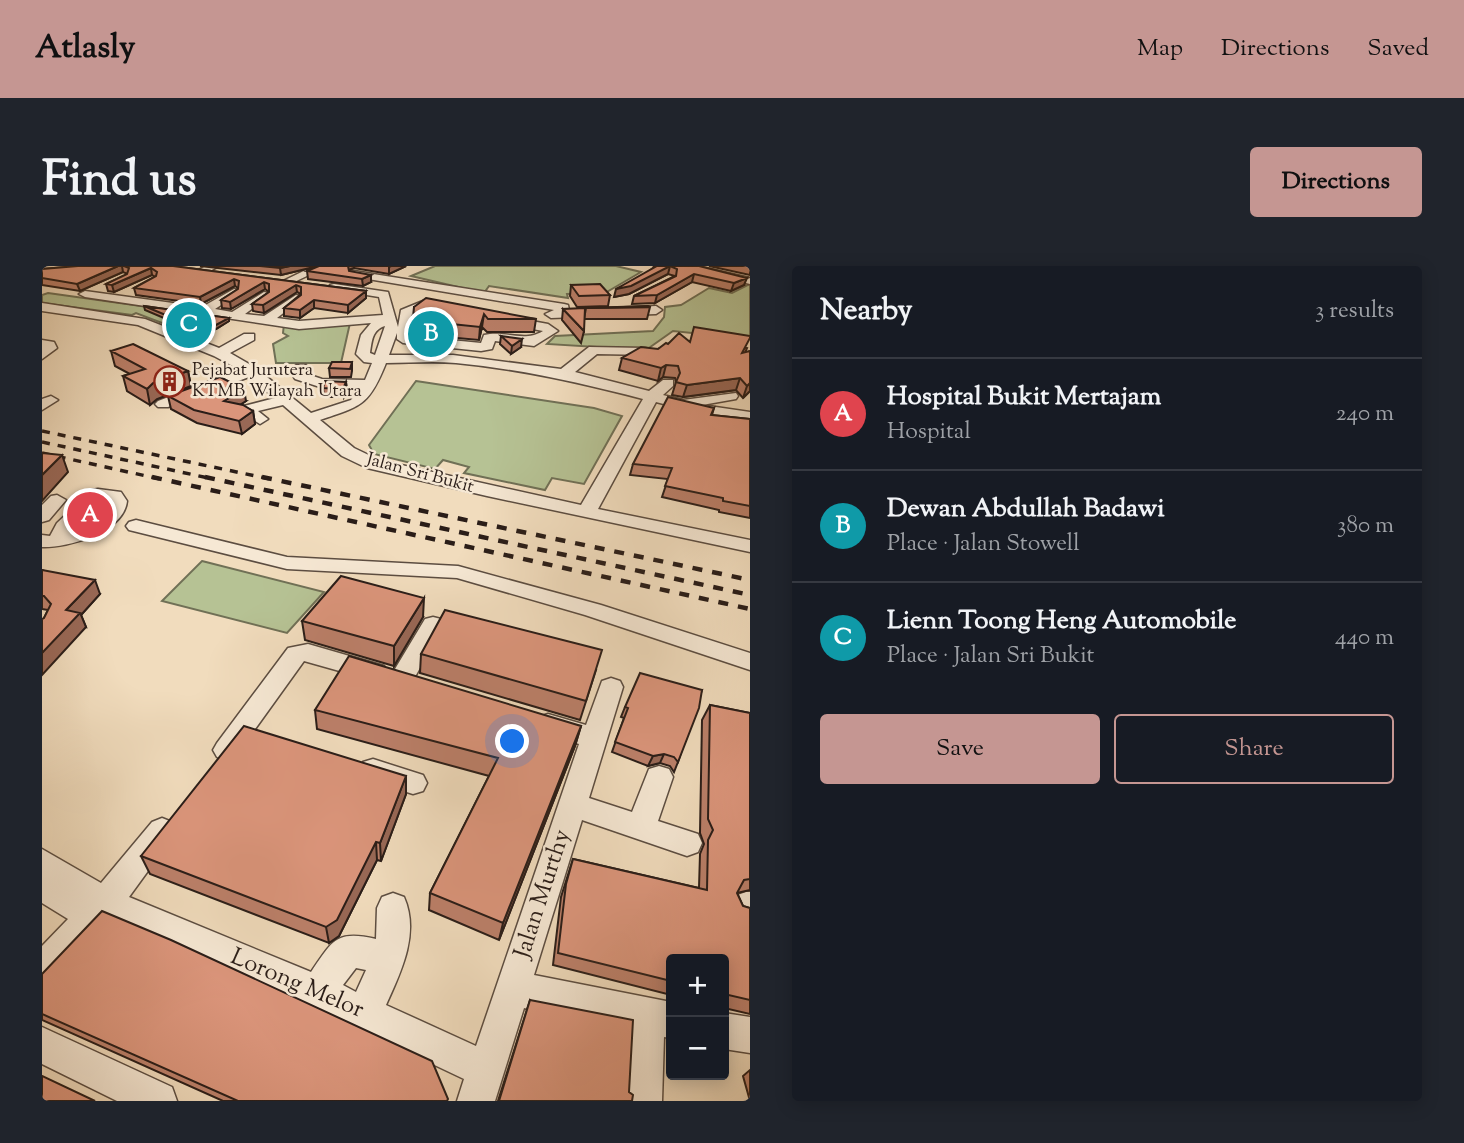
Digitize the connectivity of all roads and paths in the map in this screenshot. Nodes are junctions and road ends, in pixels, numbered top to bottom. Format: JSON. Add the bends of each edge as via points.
{"nodes":[{"id":1,"x":683,"y":266,"type":"edge"},
{"id":2,"x":177,"y":268,"type":"edge"},
{"id":3,"x":319,"y":268,"type":"edge"},
{"id":4,"x":710,"y":268,"type":"edge"},
{"id":5,"x":209,"y":269,"type":"edge"},
{"id":6,"x":410,"y":270,"type":"dead end"},
{"id":7,"x":231,"y":275,"type":"edge"},
{"id":8,"x":391,"y":278,"type":"junction"},
{"id":9,"x":272,"y":280,"type":"edge"},
{"id":10,"x":750,"y":281,"type":"edge"},
{"id":11,"x":290,"y":282,"type":"junction"},
{"id":12,"x":307,"y":284,"type":"edge"},
{"id":13,"x":105,"y":285,"type":"edge"},
{"id":14,"x":139,"y":286,"type":"edge"},
{"id":15,"x":321,"y":286,"type":"edge"},
{"id":16,"x":348,"y":289,"type":"junction"},
{"id":17,"x":365,"y":291,"type":"junction"},
{"id":18,"x":234,"y":292,"type":"edge"},
{"id":19,"x":442,"y":293,"type":"junction"},
{"id":20,"x":273,"y":294,"type":"junction"},
{"id":21,"x":196,"y":295,"type":"edge"},
{"id":22,"x":385,"y":297,"type":"junction"},
{"id":23,"x":114,"y":299,"type":"junction"},
{"id":24,"x":633,"y":299,"type":"edge"},
{"id":25,"x":144,"y":303,"type":"junction"},
{"id":26,"x":173,"y":307,"type":"junction"},
{"id":27,"x":564,"y":308,"type":"junction"},
{"id":28,"x":43,"y":309,"type":"edge"},
{"id":29,"x":656,"y":310,"type":"dead end"},
{"id":30,"x":202,"y":312,"type":"junction"},
{"id":31,"x":544,"y":313,"type":"junction"},
{"id":32,"x":234,"y":316,"type":"junction"},
{"id":33,"x":390,"y":318,"type":"junction"},
{"id":34,"x":267,"y":320,"type":"junction"},
{"id":35,"x":356,"y":320,"type":"junction"},
{"id":36,"x":299,"y":325,"type":"junction"},
{"id":37,"x":205,"y":334,"type":"edge"},
{"id":38,"x":248,"y":337,"type":"dead end"},
{"id":39,"x":189,"y":339,"type":"junction"},
{"id":40,"x":42,"y":344,"type":"edge"},
{"id":41,"x":645,"y":352,"type":"edge"},
{"id":42,"x":219,"y":353,"type":"junction"},
{"id":43,"x":455,"y":353,"type":"junction"},
{"id":44,"x":42,"y":355,"type":"edge"},
{"id":45,"x":382,"y":360,"type":"junction"},
{"id":46,"x":301,"y":368,"type":"dead end"},
{"id":47,"x":251,"y":371,"type":"junction"},
{"id":48,"x":564,"y":374,"type":"junction"},
{"id":49,"x":188,"y":376,"type":"edge"},
{"id":50,"x":668,"y":383,"type":"dead end"},
{"id":51,"x":370,"y":385,"type":"junction"},
{"id":52,"x":209,"y":386,"type":"junction"},
{"id":53,"x":601,"y":393,"type":"dead end"},
{"id":54,"x":731,"y":396,"type":"dead end"},
{"id":55,"x":286,"y":400,"type":"junction"},
{"id":56,"x":163,"y":404,"type":"dead end"},
{"id":57,"x":648,"y":404,"type":"junction"},
{"id":58,"x":677,"y":404,"type":"junction"},
{"id":59,"x":750,"y":417,"type":"edge"},
{"id":60,"x":260,"y":419,"type":"dead end"},
{"id":61,"x":308,"y":419,"type":"junction"},
{"id":62,"x":57,"y":500,"type":"dead end"},
{"id":63,"x":587,"y":511,"type":"junction"},
{"id":64,"x":42,"y":516,"type":"edge"},
{"id":65,"x":136,"y":526,"type":"dead end"},
{"id":66,"x":750,"y":546,"type":"edge"},
{"id":67,"x":433,"y":624,"type":"dead end"},
{"id":68,"x":750,"y":662,"type":"edge"},
{"id":69,"x":401,"y":680,"type":"junction"},
{"id":70,"x":611,"y":687,"type":"dead end"},
{"id":71,"x":427,"y":688,"type":"edge"},
{"id":72,"x":530,"y":719,"type":"edge"},
{"id":73,"x":242,"y":730,"type":"junction"},
{"id":74,"x":268,"y":738,"type":"edge"},
{"id":75,"x":594,"y":738,"type":"junction"},
{"id":76,"x":347,"y":762,"type":"edge"},
{"id":77,"x":208,"y":773,"type":"edge"},
{"id":78,"x":659,"y":777,"type":"dead end"},
{"id":79,"x":413,"y":783,"type":"dead end"},
{"id":80,"x":572,"y":805,"type":"junction"},
{"id":81,"x":182,"y":806,"type":"edge"},
{"id":82,"x":641,"y":828,"type":"junction"},
{"id":83,"x":687,"y":843,"type":"dead end"},
{"id":84,"x":42,"y":863,"type":"edge"},
{"id":85,"x":42,"y":886,"type":"edge"},
{"id":86,"x":393,"y":908,"type":"dead end"},
{"id":87,"x":99,"y":910,"type":"junction"},
{"id":88,"x":388,"y":959,"type":"junction"},
{"id":89,"x":42,"y":971,"type":"edge"},
{"id":90,"x":513,"y":988,"type":"junction"},
{"id":91,"x":318,"y":992,"type":"junction"},
{"id":92,"x":365,"y":1013,"type":"junction"},
{"id":93,"x":659,"y":1017,"type":"edge"},
{"id":94,"x":729,"y":1032,"type":"edge"},
{"id":95,"x":750,"y":1035,"type":"edge"},
{"id":96,"x":42,"y":1045,"type":"edge"},
{"id":97,"x":481,"y":1086,"type":"edge"},
{"id":98,"x":158,"y":1101,"type":"edge"},
{"id":99,"x":643,"y":1101,"type":"edge"}],
"edges":[{"from":1,"to":4,"type":"street"},
{"from":2,"to":5,"type":"street"},
{"from":3,"to":8,"type":"street"},
{"from":3,"to":11,"type":"street"},
{"from":4,"to":10,"type":"street"},
{"from":5,"to":7,"type":"street"},
{"from":5,"to":25,"type":"street"},
{"from":6,"to":8,"type":"street"},
{"from":8,"to":17,"type":"street"},
{"from":8,"to":19,"type":"street"},
{"from":9,"to":11,"type":"street"},
{"from":11,"to":12,"type":"street"},
{"from":11,"to":20,"type":"street"},
{"from":13,"to":23,"type":"street","via":[[85,294]]},
{"from":14,"to":23,"type":"street"},
{"from":15,"to":16,"type":"street"},
{"from":16,"to":17,"type":"street"},
{"from":16,"to":36,"type":"street"},
{"from":17,"to":22,"type":"street"},
{"from":18,"to":30,"type":"street"},
{"from":19,"to":27,"type":"street"},
{"from":19,"to":31,"type":"street"},
{"from":19,"to":33,"type":"street","via":[[415,300]]},
{"from":20,"to":32,"type":"street"},
{"from":20,"to":34,"type":"street","via":[[302,299]]},
{"from":21,"to":26,"type":"street"},
{"from":22,"to":33,"type":"street"},
{"from":22,"to":35,"type":"street"},
{"from":23,"to":25,"type":"street"},
{"from":24,"to":27,"type":"street"},
{"from":25,"to":26,"type":"street"},
{"from":26,"to":30,"type":"street"},
{"from":27,"to":31,"type":"street"},
{"from":28,"to":39,"type":"street","name":"Jalan Sri Bukit","via":[[141,322]]},
{"from":29,"to":31,"type":"street"},
{"from":30,"to":32,"type":"street"},
{"from":32,"to":34,"type":"street"},
{"from":33,"to":35,"type":"street"},
{"from":33,"to":45,"type":"street"},
{"from":33,"to":45,"type":"street","via":[[369,329],[363,354]]},
{"from":34,"to":36,"type":"street"},
{"from":35,"to":36,"type":"street"},
{"from":37,"to":39,"type":"street"},
{"from":38,"to":42,"type":"street"},
{"from":39,"to":42,"type":"street","name":"Jalan Sri Bukit"},
{"from":40,"to":44,"type":"street","via":[[50,348]]},
{"from":41,"to":48,"type":"street","via":[[594,350]]},
{"from":42,"to":47,"type":"street","name":"Jalan Sri Bukit"},
{"from":43,"to":43,"type":"street","via":[[424,355],[425,342],[402,337],[405,313],[423,304],[552,331],[534,342],[493,337],[487,346]]},
{"from":43,"to":45,"type":"street"},
{"from":43,"to":48,"type":"street"},
{"from":45,"to":51,"type":"street"},
{"from":46,"to":51,"type":"street","via":[[300,376],[310,382]]},
{"from":47,"to":52,"type":"street"},
{"from":47,"to":55,"type":"street","name":"Jalan Sri Bukit"},
{"from":48,"to":57,"type":"street"},
{"from":49,"to":52,"type":"street"},
{"from":50,"to":57,"type":"street"},
{"from":51,"to":61,"type":"street","via":[[356,403]]},
{"from":52,"to":56,"type":"street"},
{"from":53,"to":57,"type":"street"},
{"from":54,"to":58,"type":"street"},
{"from":55,"to":60,"type":"street","via":[[245,410]]},
{"from":55,"to":61,"type":"street","name":"Jalan Sri Bukit"},
{"from":57,"to":58,"type":"street"},
{"from":57,"to":63,"type":"street"},
{"from":58,"to":59,"type":"street"},
{"from":61,"to":63,"type":"street","name":"Jalan Sri Bukit","via":[[348,452],[373,464]]},
{"from":62,"to":64,"type":"street"},
{"from":63,"to":66,"type":"street","name":"Jalan Sri Bukit"},
{"from":65,"to":68,"type":"street","via":[[287,563],[458,572]]},
{"from":67,"to":69,"type":"street"},
{"from":69,"to":71,"type":"street"},
{"from":69,"to":73,"type":"street","via":[[308,652],[296,654]]},
{"from":70,"to":75,"type":"street","name":"Jalan Murthy"},
{"from":72,"to":75,"type":"street"},
{"from":73,"to":74,"type":"street"},
{"from":73,"to":77,"type":"street"},
{"from":75,"to":80,"type":"street","name":"Jalan Murthy"},
{"from":76,"to":79,"type":"street"},
{"from":78,"to":82,"type":"street"},
{"from":80,"to":82,"type":"street"},
{"from":80,"to":90,"type":"street","name":"Jalan Murthy"},
{"from":81,"to":87,"type":"street"},
{"from":82,"to":83,"type":"street"},
{"from":84,"to":87,"type":"street"},
{"from":85,"to":87,"type":"street"},
{"from":86,"to":88,"type":"street","via":[[396,925]]},
{"from":87,"to":89,"type":"street"},
{"from":87,"to":91,"type":"street","name":"Lorong Melor"},
{"from":88,"to":91,"type":"street","via":[[351,950]]},
{"from":88,"to":92,"type":"street"},
{"from":90,"to":93,"type":"street"},
{"from":90,"to":97,"type":"street","name":"Jalan Murthy"},
{"from":91,"to":92,"type":"street","name":"Lorong Melor"},
{"from":92,"to":97,"type":"street","name":"Lorong Melor"},
{"from":93,"to":99,"type":"street"},
{"from":94,"to":95,"type":"street"},
{"from":96,"to":98,"type":"street"}]}
